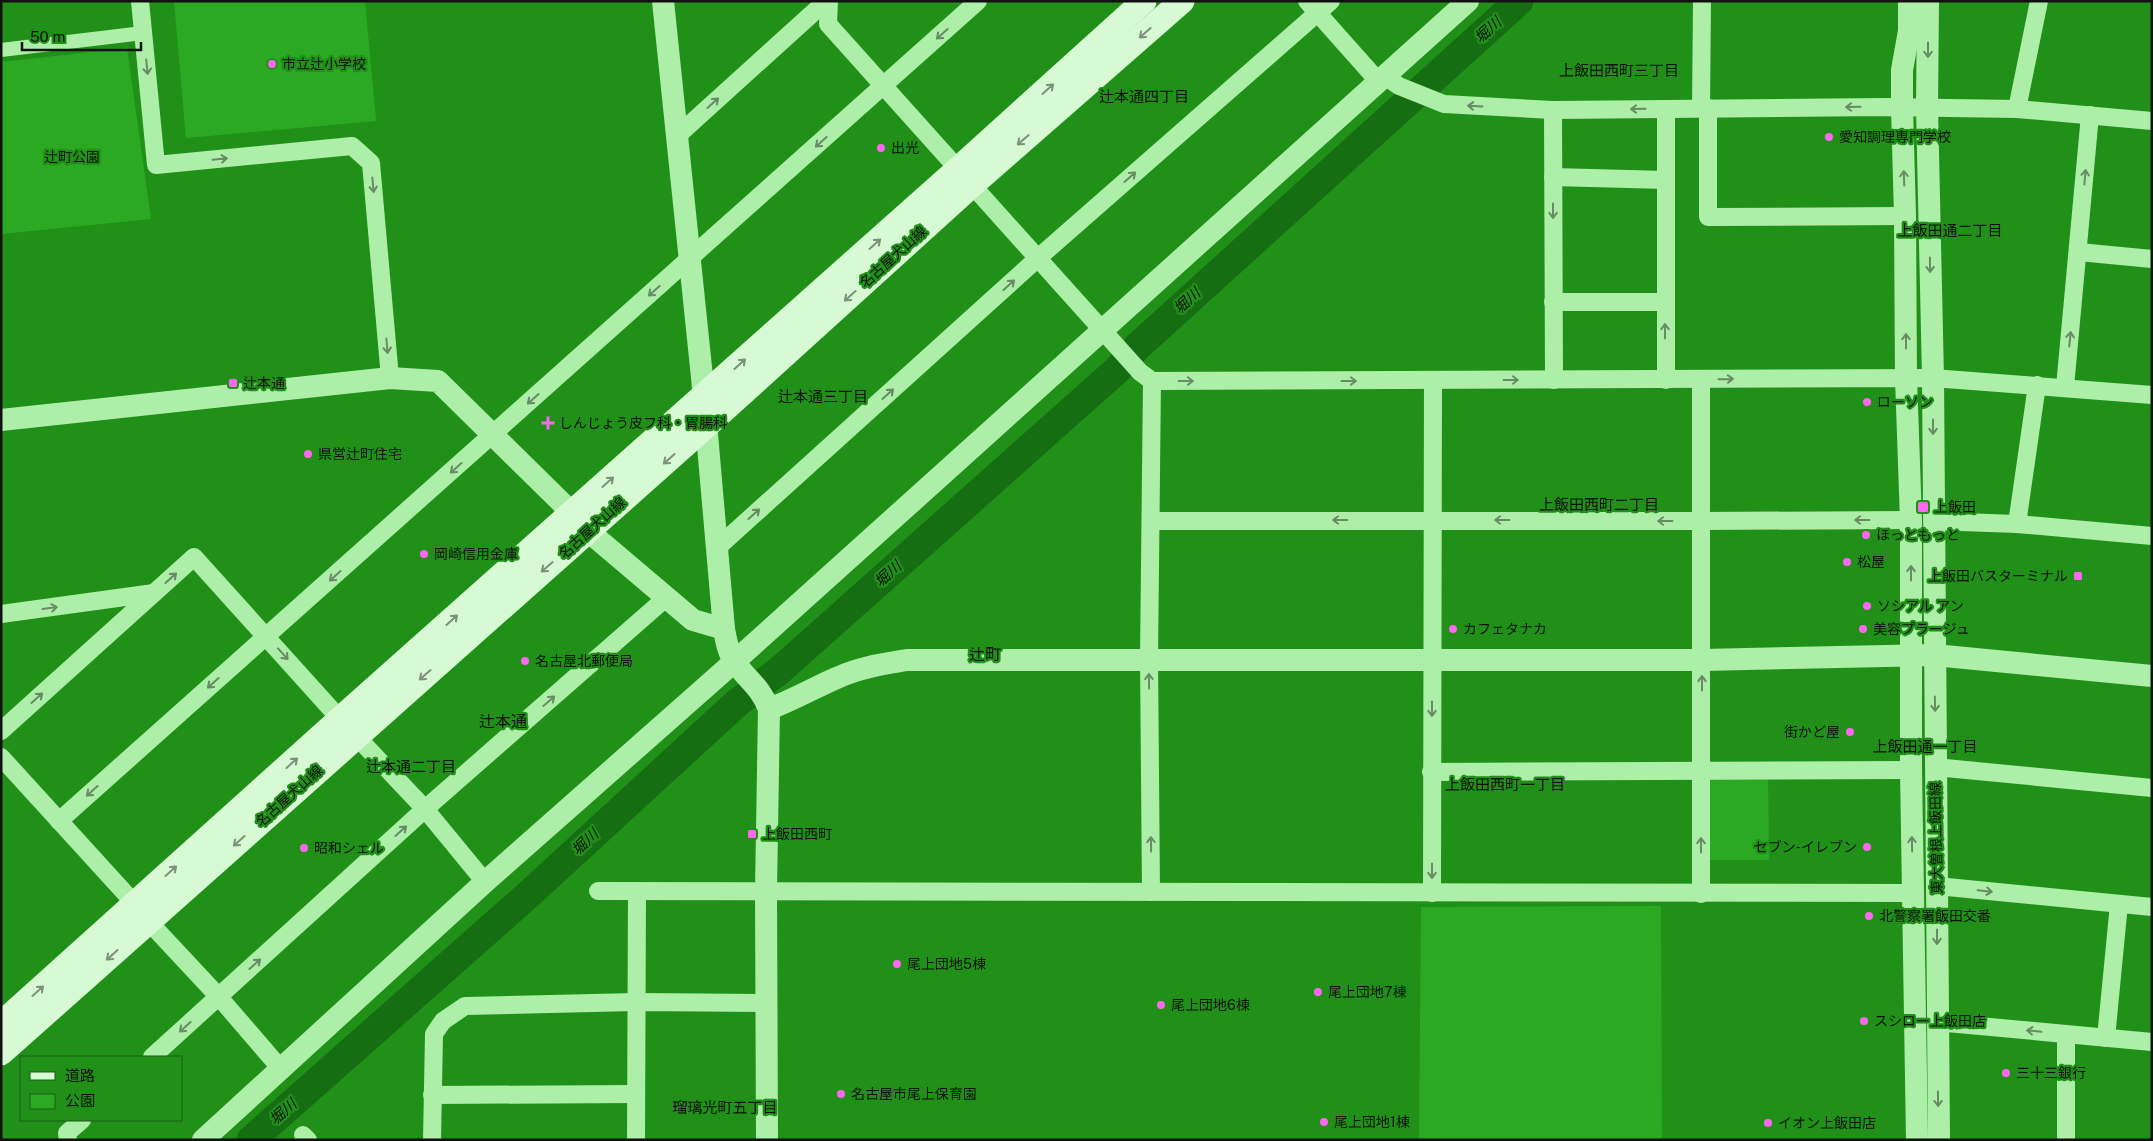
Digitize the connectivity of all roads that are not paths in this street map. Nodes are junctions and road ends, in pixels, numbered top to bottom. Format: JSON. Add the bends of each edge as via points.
{"nodes":[{"id":1,"x":140,"y":1,"type":"edge"},
{"id":2,"x":663,"y":1,"type":"edge"},
{"id":3,"x":828,"y":1,"type":"edge"},
{"id":4,"x":978,"y":1,"type":"edge"},
{"id":5,"x":1144,"y":1,"type":"edge"},
{"id":6,"x":1182,"y":1,"type":"edge"},
{"id":7,"x":1331,"y":1,"type":"edge"},
{"id":8,"x":1468,"y":1,"type":"edge"},
{"id":9,"x":1702,"y":1,"type":"edge"},
{"id":10,"x":1894,"y":1,"type":"edge"},
{"id":11,"x":1909,"y":1,"type":"edge"},
{"id":12,"x":1928,"y":1,"type":"edge"},
{"id":13,"x":2039,"y":1,"type":"edge"},
{"id":14,"x":1312,"y":7,"type":"edge"},
{"id":15,"x":143,"y":33,"type":"junction"},
{"id":16,"x":1,"y":50,"type":"edge"},
{"id":17,"x":1902,"y":70,"type":"junction"},
{"id":18,"x":1388,"y":82,"type":"junction"},
{"id":19,"x":882,"y":86,"type":"junction"},
{"id":20,"x":1927,"y":107,"type":"junction"},
{"id":21,"x":1704,"y":108,"type":"junction"},
{"id":22,"x":1902,"y":108,"type":"junction"},
{"id":23,"x":1666,"y":109,"type":"junction"},
{"id":24,"x":2017,"y":109,"type":"junction"},
{"id":25,"x":1553,"y":110,"type":"junction"},
{"id":26,"x":2090,"y":116,"type":"junction"},
{"id":27,"x":2152,"y":121,"type":"edge"},
{"id":28,"x":677,"y":136,"type":"junction"},
{"id":29,"x":965,"y":177,"type":"junction"},
{"id":30,"x":1553,"y":177,"type":"junction"},
{"id":31,"x":1666,"y":180,"type":"junction"},
{"id":32,"x":1905,"y":216,"type":"junction"},
{"id":33,"x":2079,"y":252,"type":"junction"},
{"id":34,"x":690,"y":258,"type":"junction"},
{"id":35,"x":1038,"y":258,"type":"junction"},
{"id":36,"x":2152,"y":259,"type":"edge"},
{"id":37,"x":1553,"y":302,"type":"junction"},
{"id":38,"x":1665,"y":302,"type":"junction"},
{"id":39,"x":1107,"y":336,"type":"junction"},
{"id":40,"x":1142,"y":373,"type":"junction"},
{"id":41,"x":390,"y":378,"type":"junction"},
{"id":42,"x":1906,"y":378,"type":"junction"},
{"id":43,"x":1933,"y":378,"type":"junction"},
{"id":44,"x":1433,"y":380,"type":"junction"},
{"id":45,"x":1554,"y":380,"type":"junction"},
{"id":46,"x":1666,"y":380,"type":"junction"},
{"id":47,"x":1700,"y":380,"type":"junction"},
{"id":48,"x":2037,"y":385,"type":"junction"},
{"id":49,"x":2065,"y":387,"type":"junction"},
{"id":50,"x":2152,"y":395,"type":"edge"},
{"id":51,"x":704,"y":396,"type":"junction"},
{"id":52,"x":1,"y":420,"type":"edge"},
{"id":53,"x":705,"y":427,"type":"junction"},
{"id":54,"x":493,"y":435,"type":"junction"},
{"id":55,"x":1432,"y":520,"type":"junction"},
{"id":56,"x":1911,"y":520,"type":"junction"},
{"id":57,"x":1151,"y":521,"type":"junction"},
{"id":58,"x":1701,"y":521,"type":"junction"},
{"id":59,"x":1934,"y":521,"type":"junction"},
{"id":60,"x":580,"y":523,"type":"junction"},
{"id":61,"x":2017,"y":524,"type":"junction"},
{"id":62,"x":2152,"y":536,"type":"edge"},
{"id":63,"x":718,"y":547,"type":"junction"},
{"id":64,"x":154,"y":593,"type":"junction"},
{"id":65,"x":667,"y":597,"type":"junction"},
{"id":66,"x":1,"y":614,"type":"edge"},
{"id":67,"x":724,"y":629,"type":"junction"},
{"id":68,"x":266,"y":636,"type":"junction"},
{"id":69,"x":1934,"y":656,"type":"junction"},
{"id":70,"x":1910,"y":657,"type":"junction"},
{"id":71,"x":1149,"y":658,"type":"junction"},
{"id":72,"x":1432,"y":660,"type":"junction"},
{"id":73,"x":1702,"y":660,"type":"junction"},
{"id":74,"x":739,"y":666,"type":"junction"},
{"id":75,"x":2152,"y":676,"type":"edge"},
{"id":76,"x":766,"y":701,"type":"junction"},
{"id":77,"x":348,"y":728,"type":"junction"},
{"id":78,"x":1,"y":731,"type":"edge"},
{"id":79,"x":1,"y":757,"type":"edge"},
{"id":80,"x":1935,"y":767,"type":"junction"},
{"id":81,"x":1911,"y":770,"type":"junction"},
{"id":82,"x":1702,"y":771,"type":"junction"},
{"id":83,"x":1431,"y":772,"type":"junction"},
{"id":84,"x":2152,"y":788,"type":"edge"},
{"id":85,"x":425,"y":809,"type":"junction"},
{"id":86,"x":59,"y":821,"type":"junction"},
{"id":87,"x":486,"y":882,"type":"junction"},
{"id":88,"x":1937,"y":886,"type":"junction"},
{"id":89,"x":598,"y":890,"type":"dead end"},
{"id":90,"x":766,"y":890,"type":"junction"},
{"id":91,"x":636,"y":891,"type":"junction"},
{"id":92,"x":1151,"y":892,"type":"junction"},
{"id":93,"x":1432,"y":893,"type":"junction"},
{"id":94,"x":1913,"y":893,"type":"junction"},
{"id":95,"x":1701,"y":894,"type":"junction"},
{"id":96,"x":2119,"y":904,"type":"junction"},
{"id":97,"x":2152,"y":907,"type":"edge"},
{"id":98,"x":142,"y":913,"type":"junction"},
{"id":99,"x":219,"y":997,"type":"junction"},
{"id":100,"x":636,"y":1002,"type":"junction"},
{"id":101,"x":768,"y":1003,"type":"junction"},
{"id":102,"x":1936,"y":1022,"type":"junction"},
{"id":103,"x":1,"y":1024,"type":"edge"},
{"id":104,"x":2066,"y":1034,"type":"junction"},
{"id":105,"x":2106,"y":1038,"type":"junction"},
{"id":106,"x":2152,"y":1042,"type":"edge"},
{"id":107,"x":1,"y":1053,"type":"edge"},
{"id":108,"x":153,"y":1056,"type":"edge"},
{"id":109,"x":281,"y":1069,"type":"junction"},
{"id":110,"x":636,"y":1094,"type":"junction"},
{"id":111,"x":432,"y":1095,"type":"junction"},
{"id":112,"x":81,"y":1121,"type":"edge"},
{"id":113,"x":68,"y":1140,"type":"edge"},
{"id":114,"x":203,"y":1140,"type":"edge"},
{"id":115,"x":432,"y":1140,"type":"edge"},
{"id":116,"x":636,"y":1140,"type":"edge"},
{"id":117,"x":767,"y":1140,"type":"edge"},
{"id":118,"x":1917,"y":1140,"type":"edge"},
{"id":119,"x":1939,"y":1140,"type":"edge"},
{"id":120,"x":2066,"y":1140,"type":"edge"}],
"edges":[{"from":1,"to":15,"type":"street"},
{"from":2,"to":28,"type":"street"},
{"from":3,"to":19,"type":"street","via":[[828,24]]},
{"from":28,"to":3,"type":"street","one_way":true},
{"from":4,"to":19,"type":"street","one_way":true},
{"from":29,"to":5,"type":"main road","name":"名古屋犬山線","one_way":true},
{"from":6,"to":29,"type":"main road","name":"名古屋犬山線","one_way":true},
{"from":7,"to":14,"type":"street"},
{"from":8,"to":18,"type":"street"},
{"from":9,"to":21,"type":"street"},
{"from":10,"to":17,"type":"street","via":[[1894,31]]},
{"from":11,"to":17,"type":"street","via":[[1909,31]]},
{"from":12,"to":20,"type":"street","name":"東大曽根上飯田線","one_way":true},
{"from":13,"to":24,"type":"street"},
{"from":14,"to":18,"type":"street"},
{"from":35,"to":14,"type":"street","one_way":true},
{"from":15,"to":16,"type":"street"},
{"from":15,"to":41,"type":"street","one_way":true,"via":[[156,166],[352,146],[371,162]]},
{"from":17,"to":22,"type":"street","name":"東大曽根上飯田線"},
{"from":25,"to":18,"type":"street","one_way":true,"via":[[1439,102]]},
{"from":18,"to":39,"type":"street"},
{"from":19,"to":29,"type":"street"},
{"from":19,"to":34,"type":"street","one_way":true},
{"from":20,"to":22,"type":"street"},
{"from":20,"to":24,"type":"street"},
{"from":20,"to":43,"type":"street","name":"東大曽根上飯田線","one_way":true},
{"from":22,"to":21,"type":"street","one_way":true},
{"from":21,"to":23,"type":"street"},
{"from":21,"to":32,"type":"street","via":[[1708,217]]},
{"from":32,"to":22,"type":"street","name":"東大曽根上飯田線","one_way":true},
{"from":23,"to":25,"type":"street","one_way":true},
{"from":23,"to":31,"type":"street"},
{"from":24,"to":26,"type":"street"},
{"from":25,"to":30,"type":"street"},
{"from":26,"to":27,"type":"street"},
{"from":33,"to":26,"type":"street","one_way":true},
{"from":28,"to":34,"type":"street"},
{"from":29,"to":35,"type":"street"},
{"from":51,"to":29,"type":"main road","name":"名古屋犬山線","one_way":true},
{"from":29,"to":53,"type":"main road","name":"名古屋犬山線","one_way":true},
{"from":30,"to":31,"type":"street"},
{"from":30,"to":37,"type":"street","one_way":true},
{"from":31,"to":38,"type":"street"},
{"from":42,"to":32,"type":"street","name":"東大曽根上飯田線","one_way":true},
{"from":33,"to":36,"type":"street"},
{"from":49,"to":33,"type":"street","one_way":true},
{"from":34,"to":51,"type":"street"},
{"from":34,"to":54,"type":"street","one_way":true},
{"from":35,"to":39,"type":"street"},
{"from":63,"to":35,"type":"street","one_way":true},
{"from":37,"to":38,"type":"street"},
{"from":37,"to":45,"type":"street"},
{"from":46,"to":38,"type":"street","one_way":true},
{"from":39,"to":40,"type":"street"},
{"from":39,"to":74,"type":"street"},
{"from":40,"to":44,"type":"street","one_way":true},
{"from":40,"to":57,"type":"street"},
{"from":41,"to":52,"type":"street"},
{"from":41,"to":54,"type":"street","via":[[438,381]]},
{"from":42,"to":43,"type":"street"},
{"from":47,"to":42,"type":"street","one_way":true},
{"from":42,"to":56,"type":"street","name":"東大曽根上飯田線"},
{"from":43,"to":48,"type":"street"},
{"from":43,"to":59,"type":"street","name":"東大曽根上飯田線","one_way":true},
{"from":44,"to":45,"type":"street","one_way":true},
{"from":44,"to":55,"type":"street"},
{"from":45,"to":46,"type":"street"},
{"from":46,"to":47,"type":"street"},
{"from":47,"to":58,"type":"street"},
{"from":48,"to":49,"type":"street"},
{"from":48,"to":61,"type":"street"},
{"from":49,"to":50,"type":"street"},
{"from":51,"to":53,"type":"street"},
{"from":60,"to":51,"type":"main road","name":"名古屋犬山線","one_way":true},
{"from":53,"to":60,"type":"main road","name":"名古屋犬山線","one_way":true},
{"from":53,"to":63,"type":"street"},
{"from":54,"to":60,"type":"street"},
{"from":54,"to":68,"type":"street","one_way":true},
{"from":55,"to":57,"type":"street","one_way":true},
{"from":58,"to":55,"type":"street","one_way":true},
{"from":55,"to":72,"type":"street"},
{"from":56,"to":58,"type":"street","one_way":true},
{"from":70,"to":56,"type":"street","name":"東大曽根上飯田線","one_way":true},
{"from":57,"to":71,"type":"street"},
{"from":58,"to":73,"type":"street"},
{"from":59,"to":61,"type":"street"},
{"from":59,"to":69,"type":"street","name":"東大曽根上飯田線"},
{"from":60,"to":65,"type":"street"},
{"from":60,"to":77,"type":"main road","name":"名古屋犬山線"},
{"from":61,"to":62,"type":"street"},
{"from":63,"to":67,"type":"street"},
{"from":66,"to":64,"type":"street","one_way":true},
{"from":64,"to":68,"type":"street","one_way":true,"via":[[194,557]]},
{"from":78,"to":64,"type":"street","one_way":true},
{"from":65,"to":67,"type":"street","via":[[693,620]]},
{"from":85,"to":65,"type":"street","one_way":true},
{"from":67,"to":74,"type":"street","via":[[728,646]]},
{"from":68,"to":77,"type":"street","one_way":true},
{"from":68,"to":86,"type":"street","one_way":true},
{"from":69,"to":70,"type":"street"},
{"from":69,"to":75,"type":"street"},
{"from":69,"to":80,"type":"street","name":"東大曽根上飯田線","one_way":true},
{"from":70,"to":73,"type":"street"},
{"from":70,"to":81,"type":"street","name":"東大曽根上飯田線"},
{"from":71,"to":72,"type":"street"},
{"from":71,"to":76,"type":"street","via":[[907,660],[870,666],[847,674],[788,702]]},
{"from":92,"to":71,"type":"street","one_way":true},
{"from":72,"to":73,"type":"street"},
{"from":72,"to":83,"type":"street","one_way":true},
{"from":82,"to":73,"type":"street","one_way":true},
{"from":74,"to":76,"type":"street"},
{"from":74,"to":87,"type":"street"},
{"from":76,"to":90,"type":"street"},
{"from":77,"to":85,"type":"street"},
{"from":77,"to":98,"type":"main road","name":"名古屋犬山線"},
{"from":79,"to":86,"type":"street"},
{"from":80,"to":84,"type":"street"},
{"from":80,"to":88,"type":"street","name":"東大曽根上飯田線"},
{"from":81,"to":82,"type":"street"},
{"from":94,"to":81,"type":"street","name":"東大曽根上飯田線","one_way":true},
{"from":82,"to":83,"type":"street"},
{"from":95,"to":82,"type":"street","one_way":true},
{"from":83,"to":93,"type":"street","one_way":true},
{"from":85,"to":87,"type":"street"},
{"from":99,"to":85,"type":"street","one_way":true},
{"from":86,"to":98,"type":"street"},
{"from":87,"to":109,"type":"street"},
{"from":88,"to":96,"type":"street","one_way":true},
{"from":88,"to":102,"type":"street","name":"東大曽根上飯田線","one_way":true},
{"from":89,"to":91,"type":"street"},
{"from":90,"to":91,"type":"street"},
{"from":90,"to":92,"type":"street"},
{"from":90,"to":101,"type":"street"},
{"from":91,"to":100,"type":"street"},
{"from":92,"to":93,"type":"street"},
{"from":93,"to":95,"type":"street"},
{"from":94,"to":95,"type":"street"},
{"from":94,"to":118,"type":"street","name":"東大曽根上飯田線"},
{"from":96,"to":97,"type":"street"},
{"from":96,"to":105,"type":"street"},
{"from":98,"to":99,"type":"street"},
{"from":103,"to":98,"type":"main road","name":"名古屋犬山線","one_way":true},
{"from":98,"to":107,"type":"main road","name":"名古屋犬山線","one_way":true},
{"from":99,"to":108,"type":"street","one_way":true},
{"from":99,"to":109,"type":"street"},
{"from":100,"to":101,"type":"street"},
{"from":100,"to":110,"type":"street"},
{"from":100,"to":111,"type":"street","via":[[465,1006],[443,1022],[434,1034]]},
{"from":101,"to":117,"type":"street"},
{"from":104,"to":102,"type":"street","one_way":true},
{"from":102,"to":119,"type":"street","name":"東大曽根上飯田線","one_way":true},
{"from":104,"to":105,"type":"street"},
{"from":104,"to":120,"type":"street"},
{"from":105,"to":106,"type":"street"},
{"from":109,"to":114,"type":"street"},
{"from":110,"to":111,"type":"street"},
{"from":110,"to":116,"type":"street"},
{"from":111,"to":115,"type":"street"},
{"from":112,"to":113,"type":"street","via":[[67,1133]]}]}
